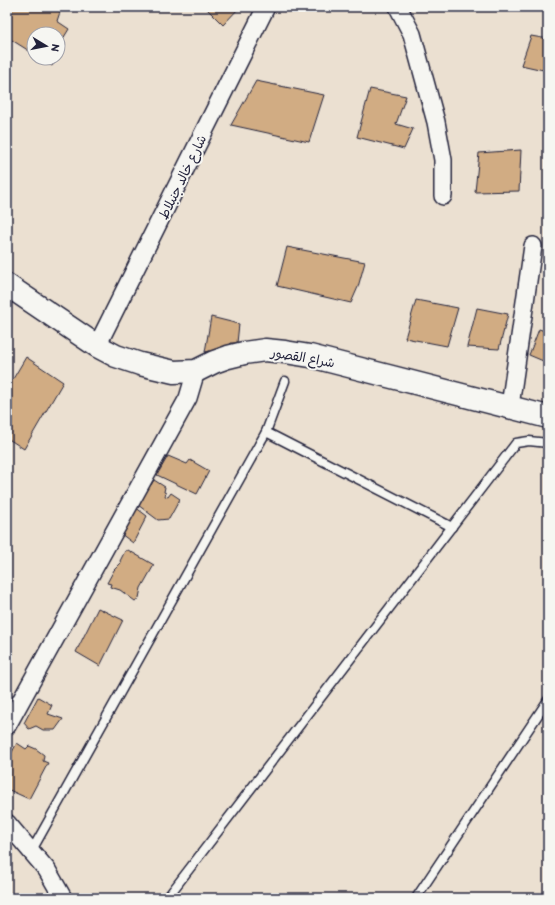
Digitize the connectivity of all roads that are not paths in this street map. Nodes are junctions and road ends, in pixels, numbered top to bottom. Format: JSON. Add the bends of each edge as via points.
{"nodes":[{"id":1,"x":266,"y":7,"type":"edge"},
{"id":2,"x":398,"y":7,"type":"edge"},
{"id":3,"x":443,"y":196,"type":"dead end"},
{"id":4,"x":532,"y":246,"type":"dead end"},
{"id":5,"x":7,"y":285,"type":"edge"},
{"id":6,"x":97,"y":346,"type":"junction"},
{"id":7,"x":196,"y":371,"type":"junction"},
{"id":8,"x":285,"y":381,"type":"dead end"},
{"id":9,"x":510,"y":406,"type":"junction"},
{"id":10,"x":548,"y":417,"type":"edge"},
{"id":11,"x":266,"y":432,"type":"junction"},
{"id":12,"x":548,"y":443,"type":"edge"},
{"id":13,"x":452,"y":527,"type":"junction"},
{"id":14,"x":548,"y":700,"type":"edge"},
{"id":15,"x":7,"y":726,"type":"edge"},
{"id":16,"x":7,"y":823,"type":"edge"},
{"id":17,"x":31,"y":852,"type":"junction"},
{"id":18,"x":63,"y":898,"type":"edge"},
{"id":19,"x":167,"y":898,"type":"edge"},
{"id":20,"x":416,"y":898,"type":"edge"}],
"edges":[{"from":1,"to":6,"type":"street","name":"شارع خالد جنبلاط"},
{"from":2,"to":3,"type":"street","via":[[412,34],[436,122],[443,160]]},
{"from":4,"to":9,"type":"street"},
{"from":5,"to":6,"type":"street","name":"شراع القصور"},
{"from":6,"to":7,"type":"street","name":"شراع القصور","via":[[140,364],[174,372]]},
{"from":7,"to":9,"type":"street","name":"شراع القصور","via":[[214,362],[244,353],[266,350],[285,352]]},
{"from":7,"to":15,"type":"street","via":[[188,398]]},
{"from":8,"to":11,"type":"lane"},
{"from":9,"to":10,"type":"street","name":"شراع القصور"},
{"from":11,"to":13,"type":"lane"},
{"from":11,"to":17,"type":"lane"},
{"from":12,"to":13,"type":"lane","via":[[516,443]]},
{"from":13,"to":19,"type":"lane"},
{"from":14,"to":20,"type":"lane"},
{"from":16,"to":17,"type":"street"},
{"from":17,"to":18,"type":"street","via":[[47,870]]}]}
